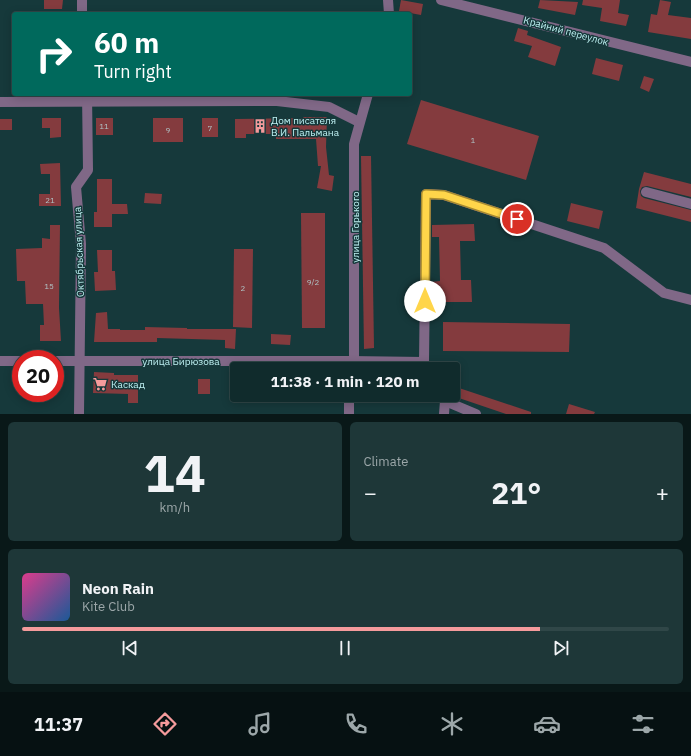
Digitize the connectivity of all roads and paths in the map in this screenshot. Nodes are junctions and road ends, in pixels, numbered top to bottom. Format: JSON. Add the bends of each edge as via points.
{"nodes":[{"id":1,"x":82,"y":0,"type":"edge"},
{"id":2,"x":388,"y":0,"type":"edge"},
{"id":3,"x":441,"y":0,"type":"edge"},
{"id":4,"x":82,"y":12,"type":"edge"},
{"id":5,"x":389,"y":12,"type":"edge"},
{"id":6,"x":691,"y":62,"type":"edge"},
{"id":7,"x":367,"y":96,"type":"edge"},
{"id":8,"x":88,"y":98,"type":"edge"},
{"id":9,"x":0,"y":102,"type":"edge"},
{"id":10,"x":359,"y":122,"type":"junction"},
{"id":11,"x":646,"y":192,"type":"dead end"},
{"id":12,"x":691,"y":204,"type":"edge"},
{"id":13,"x":691,"y":300,"type":"edge"},
{"id":14,"x":0,"y":361,"type":"edge"},
{"id":15,"x":12,"y":361,"type":"edge"},
{"id":16,"x":64,"y":361,"type":"edge"},
{"id":17,"x":80,"y":361,"type":"junction"},
{"id":18,"x":351,"y":362,"type":"edge"},
{"id":19,"x":426,"y":362,"type":"edge"},
{"id":20,"x":230,"y":363,"type":"edge"},
{"id":21,"x":349,"y":402,"type":"edge"},
{"id":22,"x":443,"y":402,"type":"edge"},
{"id":23,"x":451,"y":402,"type":"edge"},
{"id":24,"x":79,"y":414,"type":"edge"},
{"id":25,"x":349,"y":414,"type":"edge"},
{"id":26,"x":444,"y":414,"type":"edge"},
{"id":27,"x":476,"y":414,"type":"edge"}],
"edges":[{"from":1,"to":4,"type":"street"},
{"from":2,"to":5,"type":"street"},
{"from":3,"to":6,"type":"street","name":"Крайний переулок"},
{"from":7,"to":10,"type":"street","name":"улица Горького"},
{"from":8,"to":9,"type":"street"},
{"from":8,"to":10,"type":"street","via":[[277,101],[329,106]]},
{"from":8,"to":17,"type":"street","name":"Октябрьская улица","via":[[88,170],[76,187],[81,244]]},
{"from":10,"to":18,"type":"street","name":"улица Горького","via":[[354,144]]},
{"from":11,"to":12,"type":"street"},
{"from":13,"to":19,"type":"street","via":[[664,293],[604,248],[444,195],[426,194]]},
{"from":14,"to":15,"type":"street"},
{"from":16,"to":17,"type":"street","name":"улица Бирюзова"},
{"from":17,"to":20,"type":"street","name":"улица Бирюзова"},
{"from":17,"to":24,"type":"street","name":"Октябрьская улица"},
{"from":21,"to":25,"type":"street"},
{"from":22,"to":26,"type":"street"},
{"from":23,"to":27,"type":"street"}]}
